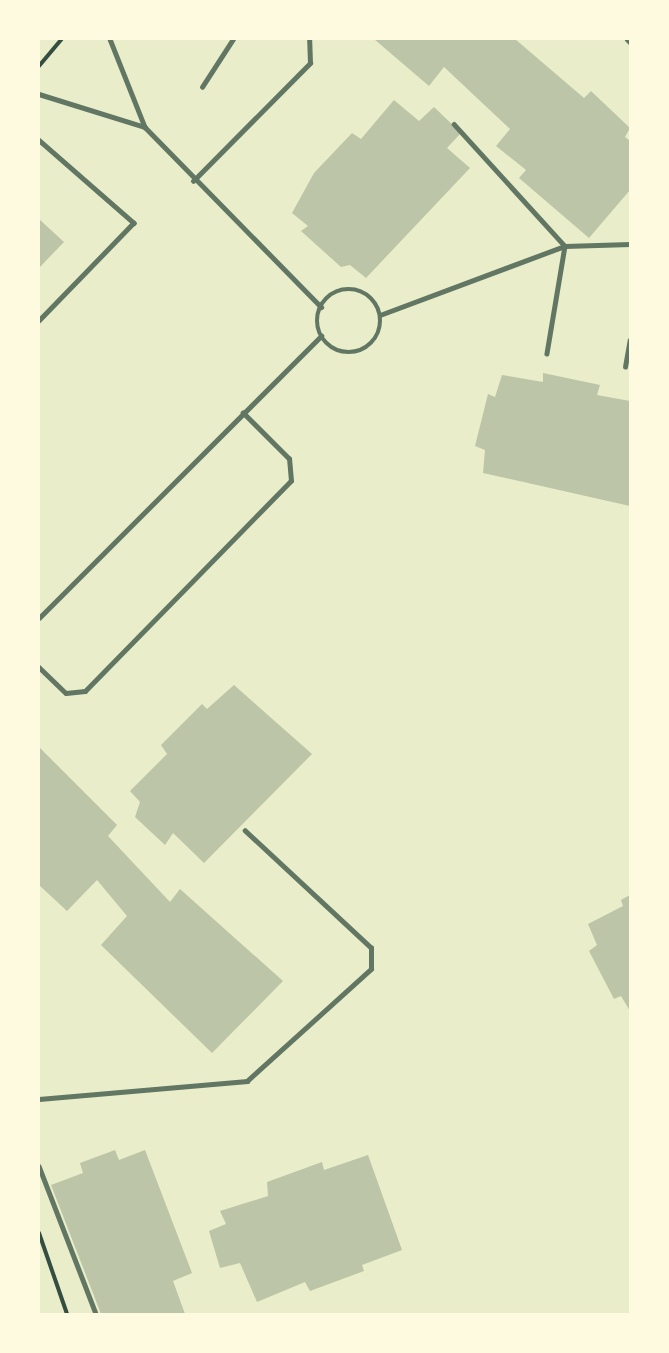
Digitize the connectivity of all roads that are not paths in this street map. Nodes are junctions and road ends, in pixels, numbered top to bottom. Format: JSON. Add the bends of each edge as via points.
{"nodes":[{"id":1,"x":110,"y":39,"type":"edge"},
{"id":2,"x":233,"y":39,"type":"edge"},
{"id":3,"x":309,"y":39,"type":"edge"},
{"id":4,"x":202,"y":87,"type":"dead end"},
{"id":5,"x":39,"y":94,"type":"edge"},
{"id":6,"x":454,"y":124,"type":"dead end"},
{"id":7,"x":145,"y":127,"type":"junction"},
{"id":8,"x":39,"y":140,"type":"edge"},
{"id":9,"x":193,"y":181,"type":"junction"},
{"id":10,"x":630,"y":244,"type":"edge"},
{"id":11,"x":565,"y":246,"type":"junction"},
{"id":12,"x":321,"y":307,"type":"junction"},
{"id":13,"x":380,"y":315,"type":"junction"},
{"id":14,"x":39,"y":321,"type":"edge"},
{"id":15,"x":321,"y":336,"type":"junction"},
{"id":16,"x":630,"y":340,"type":"edge"},
{"id":17,"x":547,"y":353,"type":"dead end"},
{"id":18,"x":626,"y":367,"type":"dead end"},
{"id":19,"x":243,"y":412,"type":"junction"},
{"id":20,"x":39,"y":618,"type":"edge"},
{"id":21,"x":39,"y":667,"type":"edge"},
{"id":22,"x":245,"y":831,"type":"dead end"},
{"id":23,"x":39,"y":1099,"type":"edge"},
{"id":24,"x":39,"y":1166,"type":"edge"},
{"id":25,"x":96,"y":1314,"type":"edge"}],
"edges":[{"from":1,"to":7,"type":"lane"},
{"from":2,"to":4,"type":"lane"},
{"from":3,"to":9,"type":"lane","via":[[310,63]]},
{"from":5,"to":7,"type":"lane"},
{"from":6,"to":11,"type":"lane"},
{"from":7,"to":9,"type":"lane"},
{"from":8,"to":14,"type":"lane","via":[[134,223]]},
{"from":9,"to":12,"type":"lane"},
{"from":10,"to":11,"type":"lane"},
{"from":11,"to":13,"type":"lane"},
{"from":11,"to":17,"type":"lane"},
{"from":12,"to":13,"type":"lane","via":[[336,293],[352,290],[370,297]]},
{"from":12,"to":15,"type":"lane"},
{"from":13,"to":15,"type":"lane","via":[[375,340],[358,352],[337,350]]},
{"from":15,"to":19,"type":"lane"},
{"from":16,"to":18,"type":"lane"},
{"from":19,"to":20,"type":"lane"},
{"from":19,"to":21,"type":"lane","via":[[289,459],[291,481],[85,691],[66,693]]},
{"from":22,"to":23,"type":"lane","via":[[371,948],[371,969],[247,1081]]},
{"from":24,"to":25,"type":"lane"}]}
